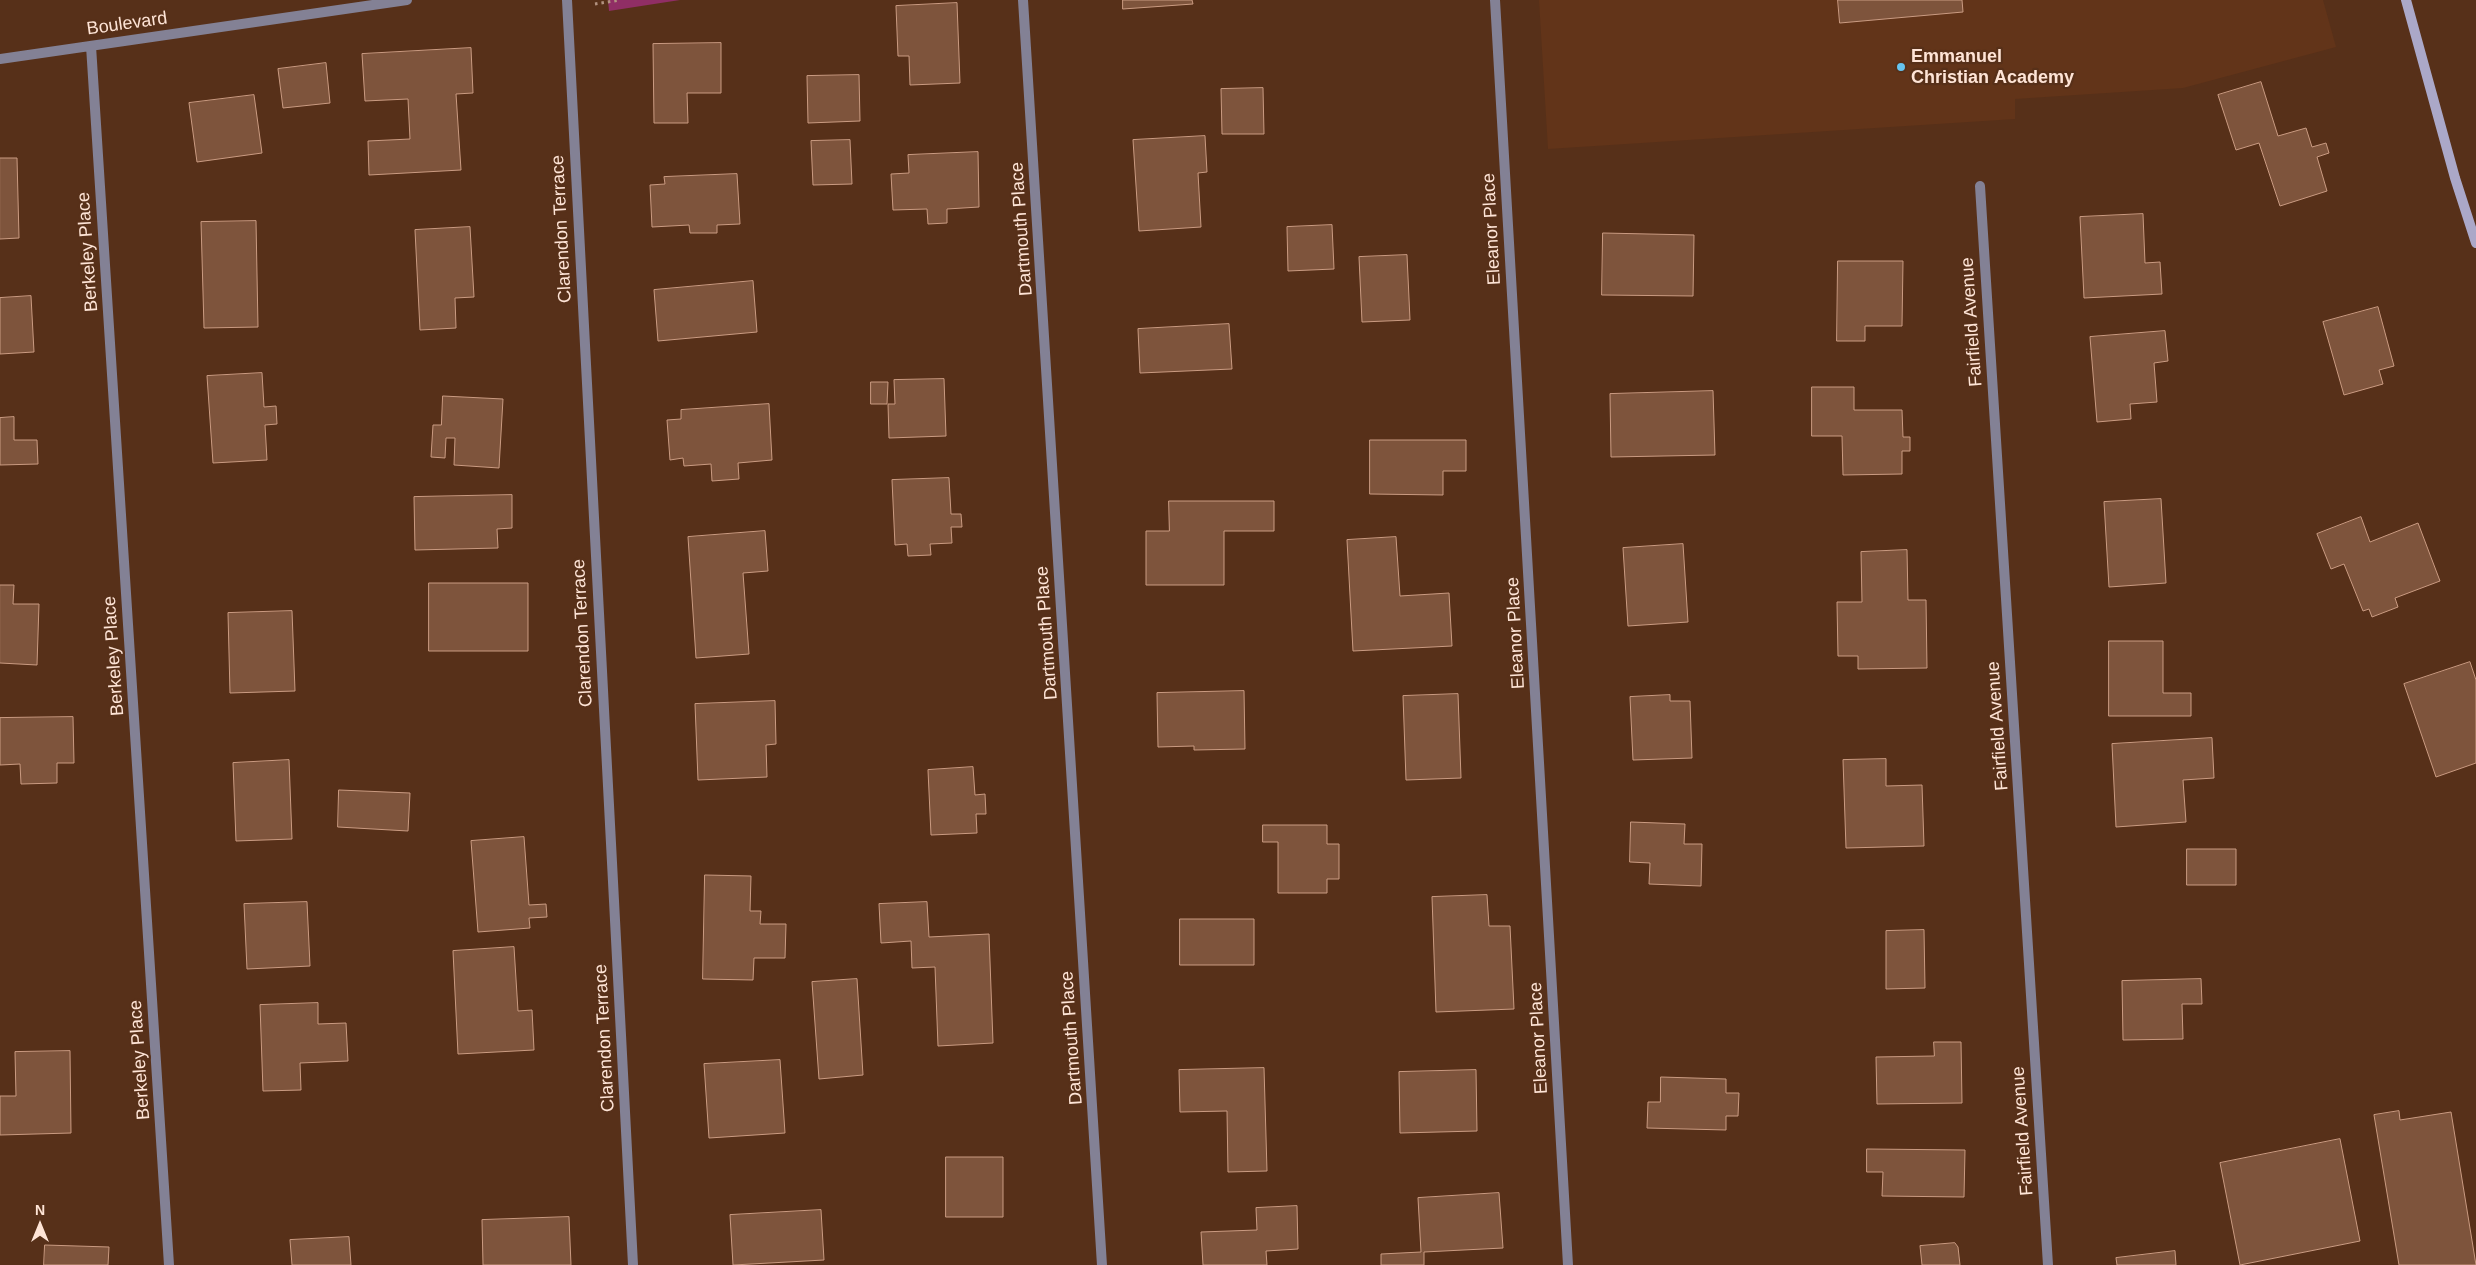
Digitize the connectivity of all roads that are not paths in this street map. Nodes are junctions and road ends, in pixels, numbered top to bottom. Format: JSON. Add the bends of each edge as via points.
{"nodes":[{"id":1,"x":407,"y":0,"type":"edge"},
{"id":2,"x":567,"y":0,"type":"edge"},
{"id":3,"x":1023,"y":0,"type":"edge"},
{"id":4,"x":1496,"y":0,"type":"edge"},
{"id":5,"x":2406,"y":0,"type":"edge"},
{"id":6,"x":91,"y":46,"type":"junction"},
{"id":7,"x":0,"y":59,"type":"edge"},
{"id":8,"x":1980,"y":186,"type":"dead end"},
{"id":9,"x":2476,"y":243,"type":"edge"},
{"id":10,"x":169,"y":1265,"type":"edge"},
{"id":11,"x":633,"y":1265,"type":"edge"},
{"id":12,"x":1102,"y":1265,"type":"edge"},
{"id":13,"x":1568,"y":1265,"type":"edge"},
{"id":14,"x":2048,"y":1265,"type":"edge"}],
"edges":[{"from":1,"to":6,"type":"street","name":"Boulevard"},
{"from":2,"to":11,"type":"street","name":"Clarendon Terrace"},
{"from":3,"to":12,"type":"street","name":"Dartmouth Place"},
{"from":4,"to":13,"type":"street","name":"Eleanor Place"},
{"from":5,"to":9,"type":"main road"},
{"from":6,"to":7,"type":"street","name":"Boulevard"},
{"from":6,"to":10,"type":"street","name":"Berkeley Place"},
{"from":8,"to":14,"type":"street","name":"Fairfield Avenue"}]}
